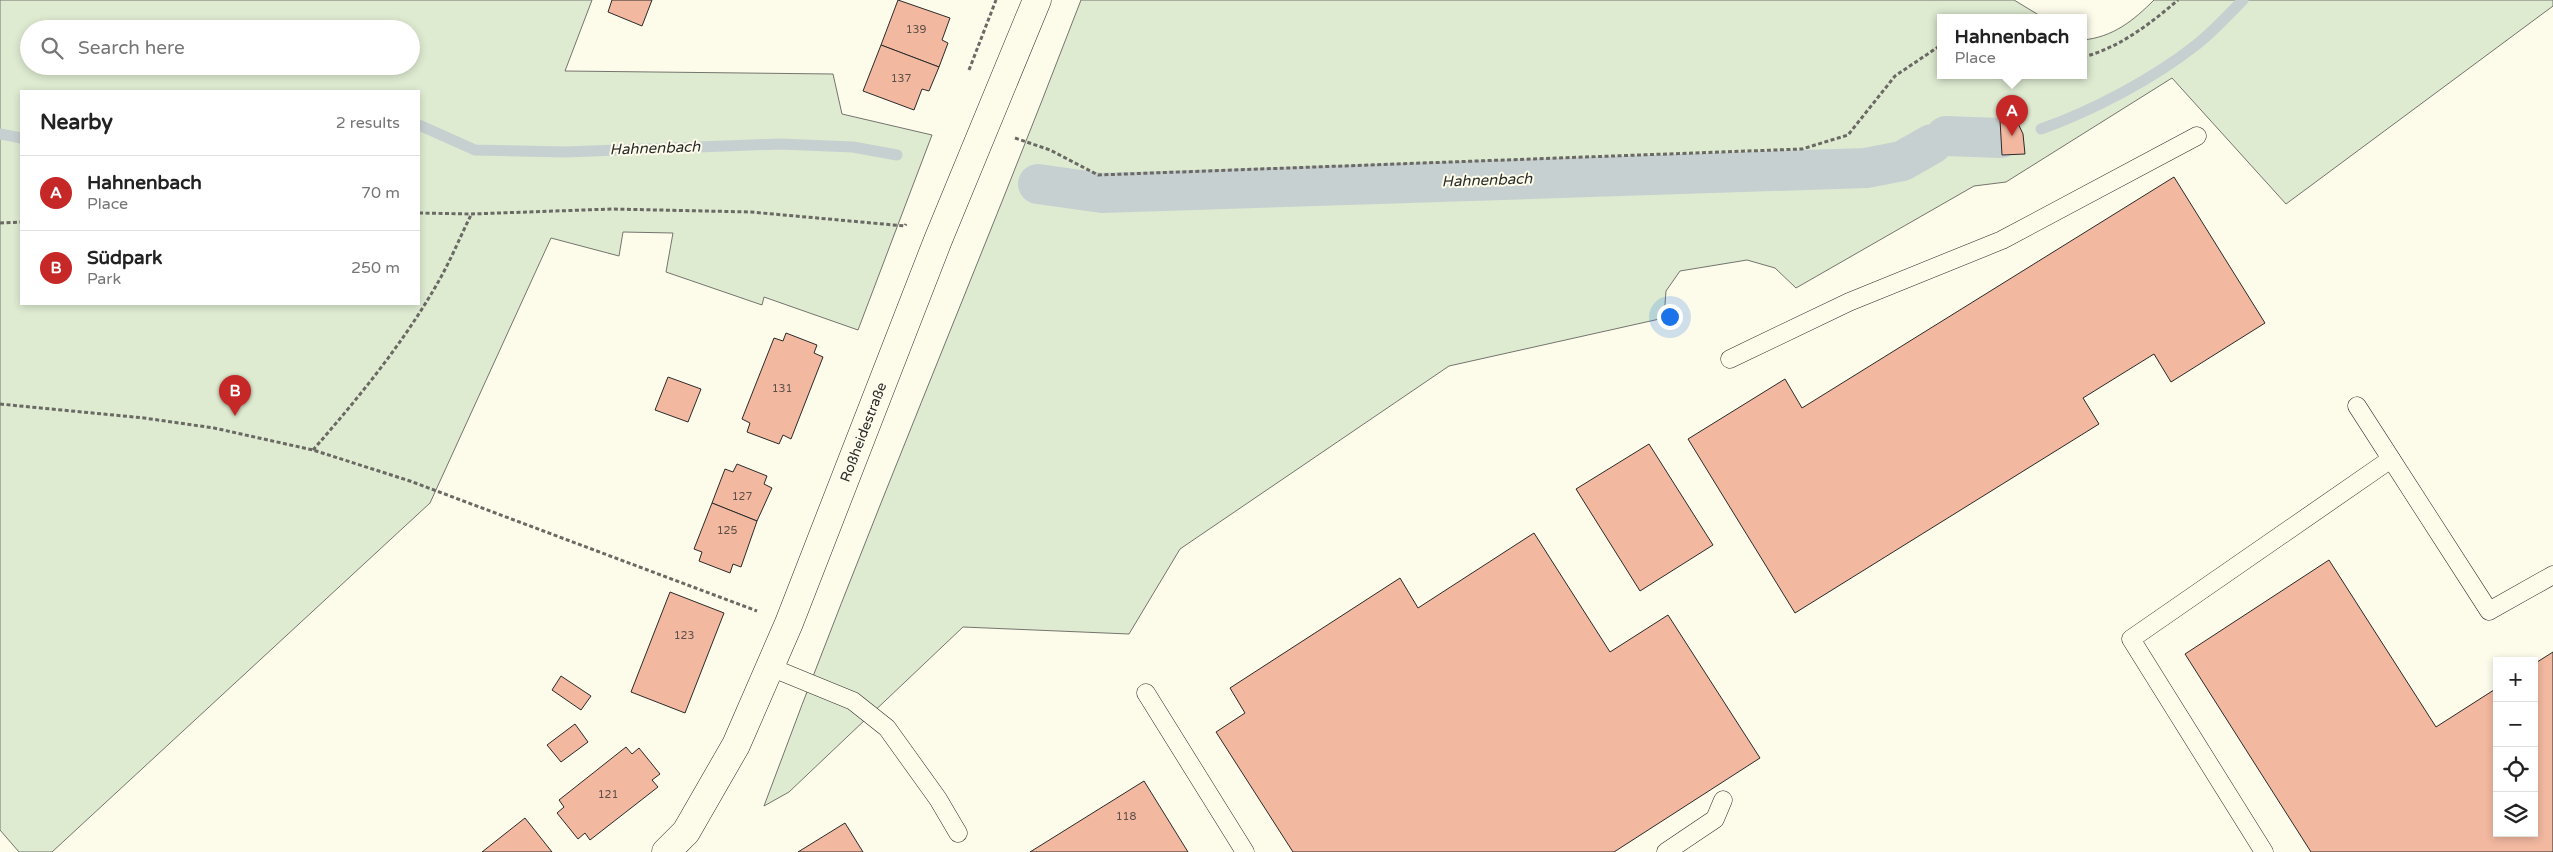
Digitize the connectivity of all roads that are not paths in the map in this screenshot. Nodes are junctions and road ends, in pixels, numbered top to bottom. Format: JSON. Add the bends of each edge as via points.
{"nodes":[{"id":1,"x":1037,"y":0,"type":"edge"},
{"id":2,"x":2197,"y":136,"type":"dead end"},
{"id":3,"x":1730,"y":359,"type":"dead end"},
{"id":4,"x":2357,"y":406,"type":"dead end"},
{"id":5,"x":2391,"y":458,"type":"junction"},
{"id":6,"x":2553,"y":575,"type":"edge"},
{"id":7,"x":770,"y":667,"type":"junction"},
{"id":8,"x":1146,"y":693,"type":"dead end"},
{"id":9,"x":1723,"y":800,"type":"dead end"},
{"id":10,"x":958,"y":833,"type":"dead end"},
{"id":11,"x":666,"y":852,"type":"edge"},
{"id":12,"x":1245,"y":852,"type":"edge"},
{"id":13,"x":1666,"y":852,"type":"edge"},
{"id":14,"x":2264,"y":852,"type":"edge"}],
"edges":[{"from":1,"to":7,"type":"street","name":"Roßheidestraße","via":[[934,249]]},
{"from":2,"to":3,"type":"lane","via":[[2002,240],[1849,302]]},
{"from":4,"to":5,"type":"lane"},
{"from":5,"to":6,"type":"lane","via":[[2489,611]]},
{"from":5,"to":14,"type":"lane","via":[[2130,639]]},
{"from":7,"to":10,"type":"lane","via":[[853,701],[887,728]]},
{"from":7,"to":11,"type":"street","name":"Roßheidestraße","via":[[736,746],[686,832]]},
{"from":8,"to":12,"type":"lane"},
{"from":9,"to":13,"type":"lane","via":[[1715,819]]}]}
